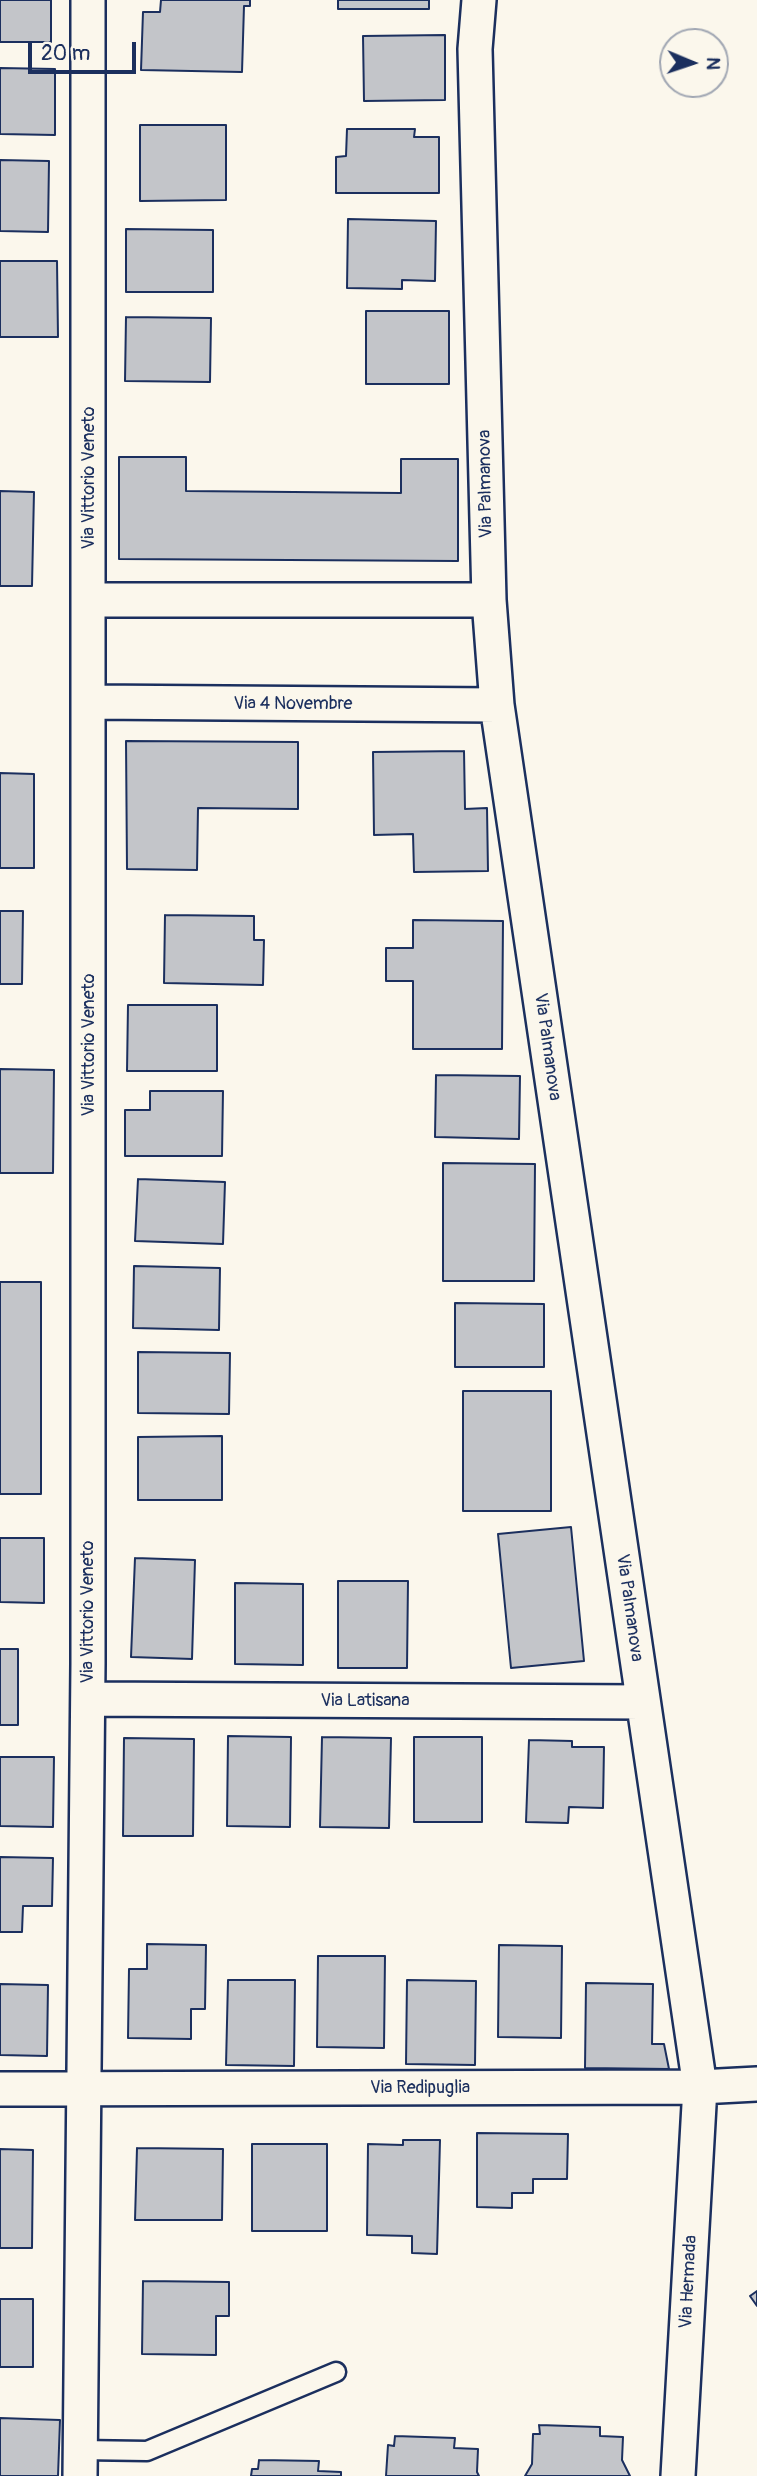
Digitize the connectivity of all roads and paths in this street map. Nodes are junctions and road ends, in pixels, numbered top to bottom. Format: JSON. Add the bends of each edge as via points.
{"nodes":[{"id":1,"x":88,"y":0,"type":"edge"},
{"id":2,"x":479,"y":0,"type":"edge"},
{"id":3,"x":90,"y":600,"type":"junction"},
{"id":4,"x":489,"y":600,"type":"junction"},
{"id":5,"x":90,"y":702,"type":"junction"},
{"id":6,"x":497,"y":705,"type":"junction"},
{"id":7,"x":88,"y":1699,"type":"junction"},
{"id":8,"x":642,"y":1702,"type":"junction"},
{"id":9,"x":757,"y":2084,"type":"edge"},
{"id":10,"x":700,"y":2087,"type":"junction"},
{"id":11,"x":0,"y":2089,"type":"edge"},
{"id":12,"x":82,"y":2090,"type":"junction"},
{"id":13,"x":336,"y":2372,"type":"dead end"},
{"id":14,"x":80,"y":2463,"type":"edge"},
{"id":15,"x":678,"y":2476,"type":"edge"}],
"edges":[{"from":1,"to":3,"type":"street","name":"Via Vittorio Veneto"},
{"from":2,"to":4,"type":"street","name":"Via Palmanova","via":[[475,49]]},
{"from":3,"to":4,"type":"street"},
{"from":3,"to":5,"type":"street","name":"Via Vittorio Veneto"},
{"from":4,"to":6,"type":"street","name":"Via Palmanova"},
{"from":5,"to":6,"type":"street","name":"Via 4 Novembre"},
{"from":5,"to":7,"type":"street","name":"Via Vittorio Veneto"},
{"from":6,"to":8,"type":"street","name":"Via Palmanova"},
{"from":7,"to":8,"type":"street","name":"Via Latisana"},
{"from":7,"to":12,"type":"street","name":"Via Vittorio Veneto"},
{"from":8,"to":10,"type":"street","name":"Via Palmanova"},
{"from":9,"to":10,"type":"street","name":"Via Redipuglia"},
{"from":10,"to":12,"type":"street","name":"Via Redipuglia"},
{"from":10,"to":15,"type":"street","name":"Via Hermada"},
{"from":11,"to":12,"type":"street","name":"Via Redipuglia"},
{"from":12,"to":14,"type":"street"},
{"from":13,"to":14,"type":"lane","via":[[147,2451]]}]}
